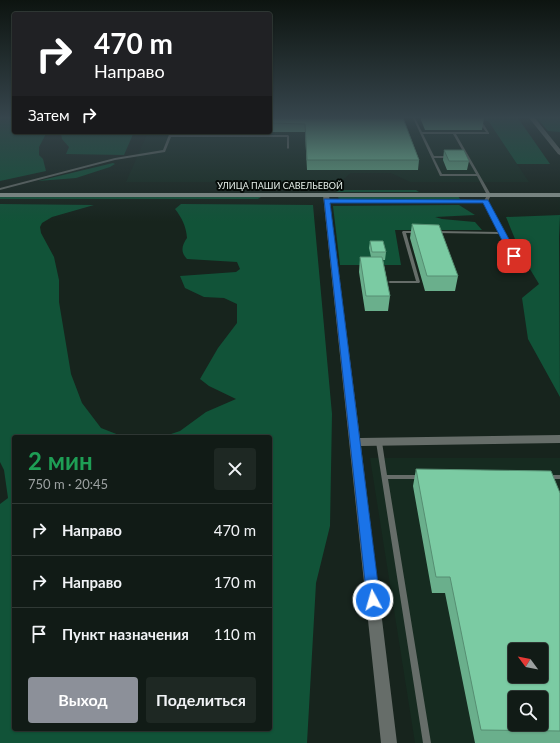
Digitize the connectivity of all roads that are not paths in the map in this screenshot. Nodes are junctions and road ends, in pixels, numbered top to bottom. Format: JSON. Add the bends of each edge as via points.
{"nodes":[{"id":1,"x":154,"y":153,"type":"edge"},
{"id":2,"x":430,"y":153,"type":"edge"},
{"id":3,"x":465,"y":153,"type":"edge"},
{"id":4,"x":454,"y":157,"type":"edge"},
{"id":5,"x":461,"y":157,"type":"edge"},
{"id":6,"x":468,"y":157,"type":"junction"},
{"id":7,"x":433,"y":158,"type":"junction"},
{"id":8,"x":478,"y":175,"type":"junction"},
{"id":9,"x":0,"y":188,"type":"edge"},
{"id":10,"x":0,"y":195,"type":"edge"},
{"id":11,"x":560,"y":195,"type":"edge"},
{"id":12,"x":326,"y":198,"type":"junction"},
{"id":13,"x":487,"y":198,"type":"junction"},
{"id":14,"x":0,"y":201,"type":"edge"},
{"id":15,"x":560,"y":201,"type":"edge"},
{"id":16,"x":419,"y":232,"type":"edge"},
{"id":17,"x":434,"y":232,"type":"edge"},
{"id":18,"x":502,"y":233,"type":"junction"},
{"id":19,"x":514,"y":256,"type":"dead end"},
{"id":20,"x":390,"y":282,"type":"dead end"},
{"id":21,"x":560,"y":439,"type":"edge"},
{"id":22,"x":355,"y":442,"type":"junction"},
{"id":23,"x":379,"y":442,"type":"junction"},
{"id":24,"x":385,"y":477,"type":"junction"},
{"id":25,"x":425,"y":477,"type":"edge"},
{"id":26,"x":536,"y":477,"type":"edge"},
{"id":27,"x":560,"y":477,"type":"edge"},
{"id":28,"x":389,"y":743,"type":"edge"},
{"id":29,"x":427,"y":743,"type":"edge"}],
"edges":[{"from":1,"to":9,"type":"lane","via":[[115,159]]},
{"from":2,"to":7,"type":"lane"},
{"from":3,"to":6,"type":"lane"},
{"from":4,"to":7,"type":"lane"},
{"from":5,"to":6,"type":"lane"},
{"from":6,"to":8,"type":"lane"},
{"from":7,"to":8,"type":"lane","via":[[441,175]]},
{"from":8,"to":13,"type":"lane"},
{"from":10,"to":12,"type":"street","name":"УЛИЦА ПАШИ САВЕЛЬЕВОЙ"},
{"from":11,"to":13,"type":"street","name":"УЛИЦА ПАШИ САВЕЛЬЕВОЙ"},
{"from":12,"to":13,"type":"street","name":"УЛИЦА ПАШИ САВЕЛЬЕВОЙ"},
{"from":12,"to":14,"type":"street","name":"УЛИЦА ПАШИ САВЕЛЬЕВОЙ"},
{"from":12,"to":22,"type":"street"},
{"from":13,"to":15,"type":"street","name":"УЛИЦА ПАШИ САВЕЛЬЕВОЙ"},
{"from":13,"to":18,"type":"lane"},
{"from":16,"to":20,"type":"lane","via":[[404,232],[418,282]]},
{"from":17,"to":18,"type":"lane"},
{"from":18,"to":19,"type":"lane"},
{"from":21,"to":23,"type":"street"},
{"from":22,"to":23,"type":"street"},
{"from":22,"to":28,"type":"street"},
{"from":23,"to":24,"type":"lane"},
{"from":24,"to":25,"type":"lane"},
{"from":24,"to":29,"type":"lane"},
{"from":26,"to":27,"type":"lane"}]}
